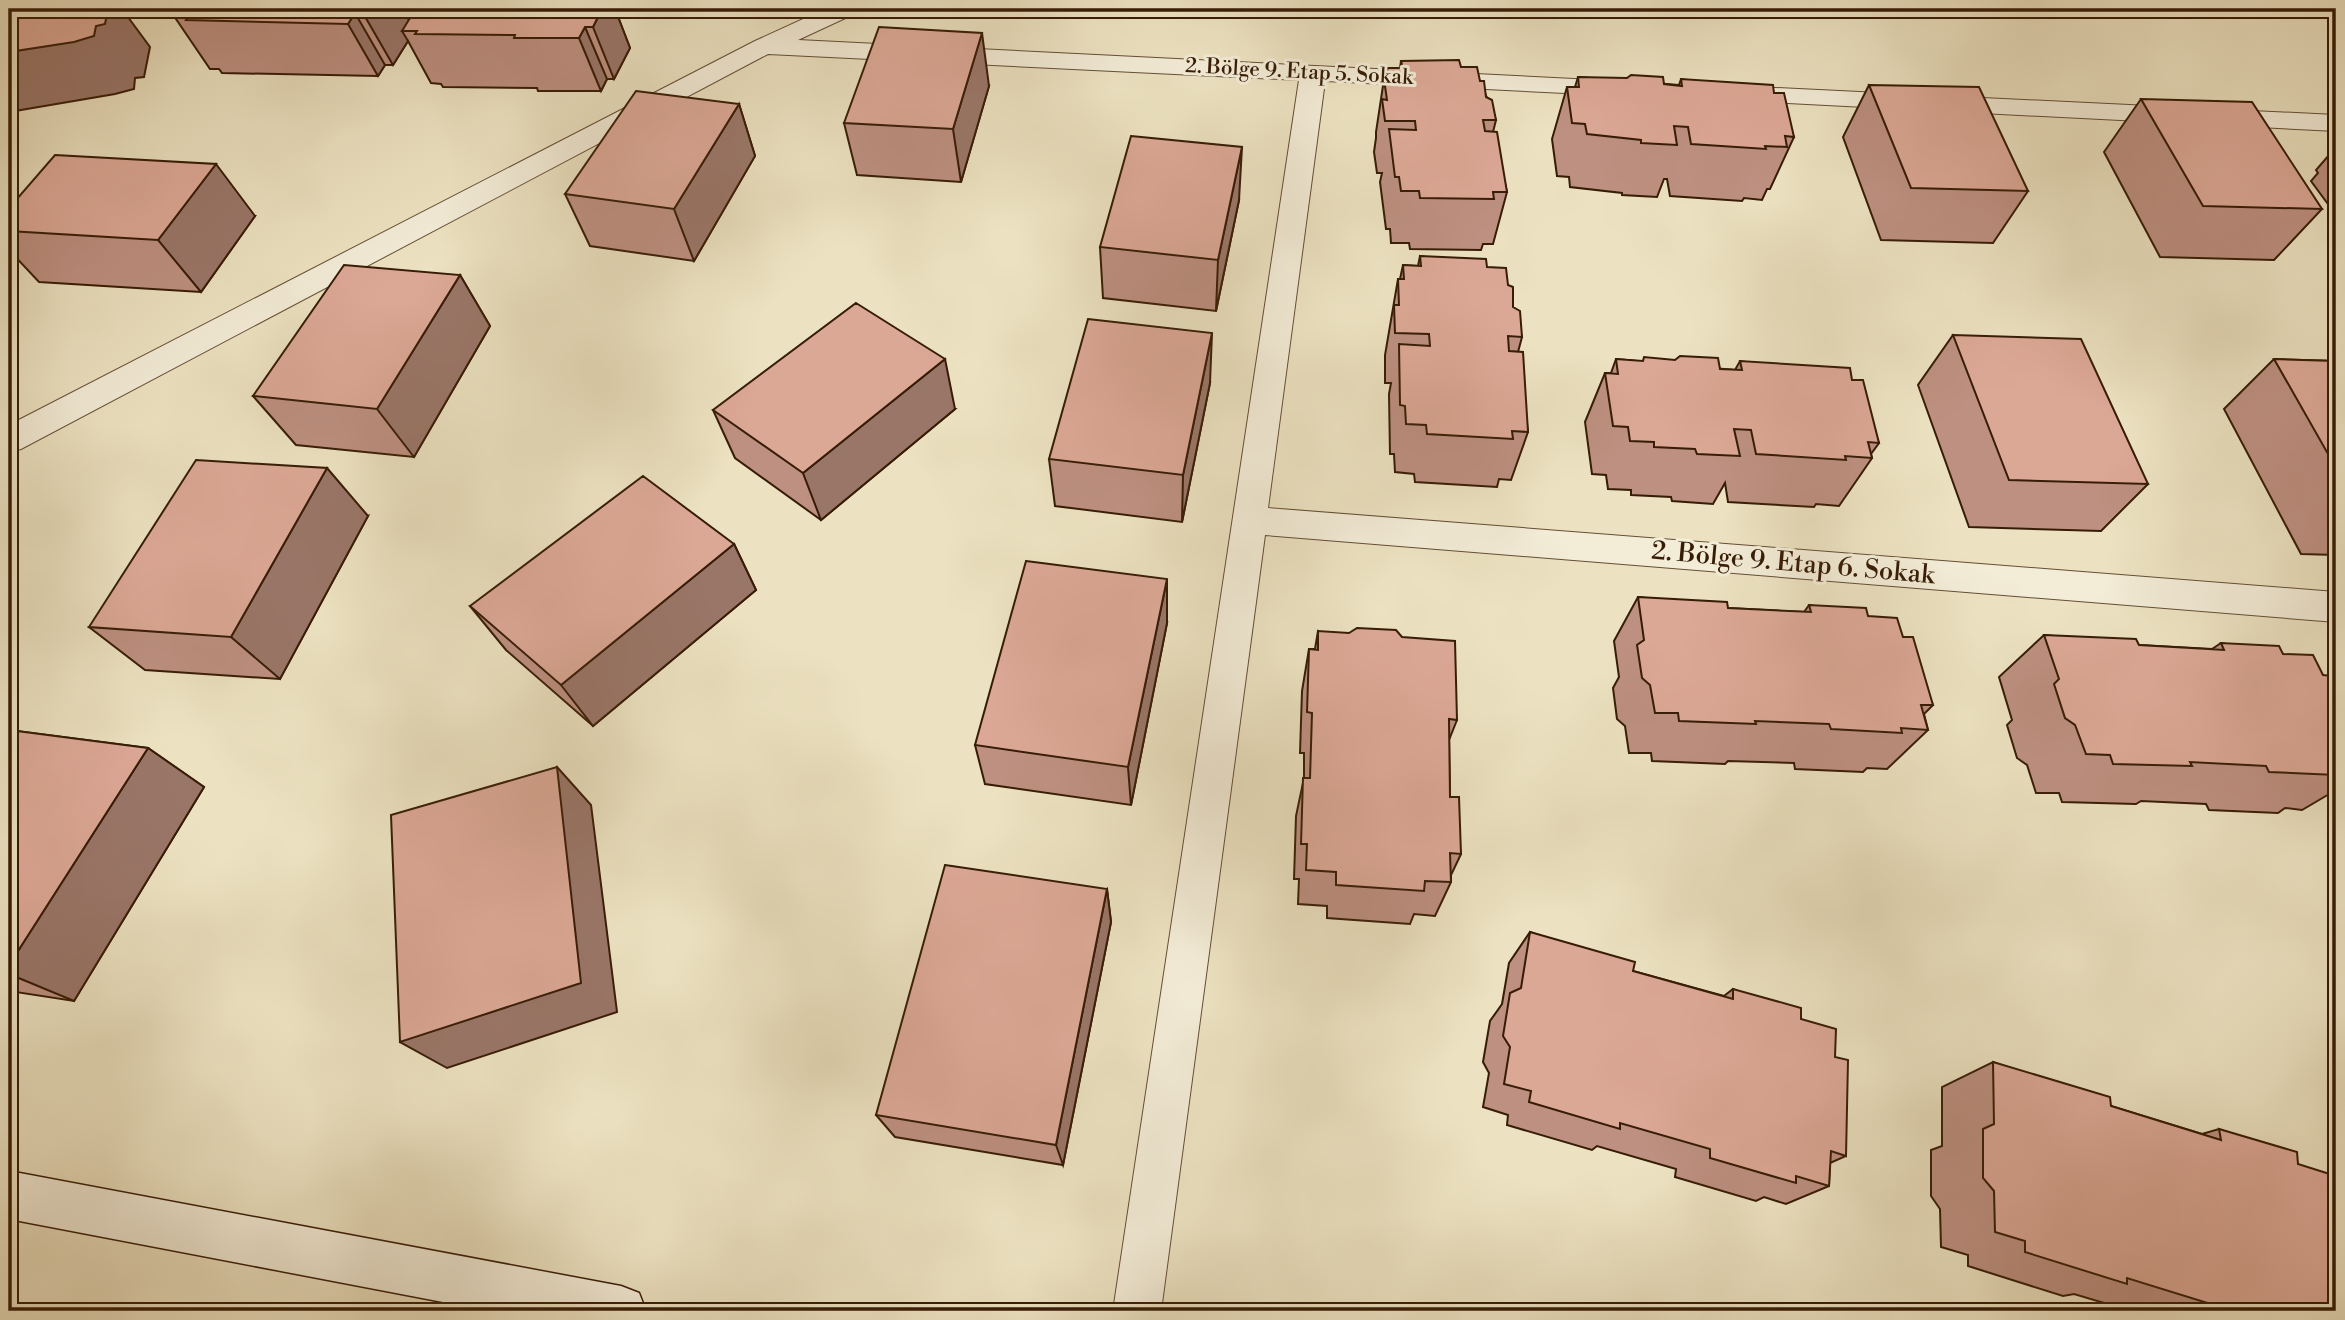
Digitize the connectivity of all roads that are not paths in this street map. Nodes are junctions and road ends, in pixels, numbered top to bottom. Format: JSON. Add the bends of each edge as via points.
{"nodes":[{"id":1,"x":845,"y":9,"type":"edge"},
{"id":2,"x":764,"y":46,"type":"junction"},
{"id":3,"x":1313,"y":73,"type":"junction"},
{"id":4,"x":1645,"y":89,"type":"edge"},
{"id":5,"x":1714,"y":92,"type":"edge"},
{"id":6,"x":2336,"y":123,"type":"edge"},
{"id":7,"x":9,"y":440,"type":"edge"},
{"id":8,"x":1250,"y":520,"type":"junction"},
{"id":9,"x":2336,"y":607,"type":"edge"},
{"id":10,"x":9,"y":1195,"type":"edge"},
{"id":11,"x":621,"y":1311,"type":"edge"},
{"id":12,"x":1137,"y":1311,"type":"edge"}],
"edges":[{"from":1,"to":2,"type":"street"},
{"from":2,"to":3,"type":"street","name":"2. Bölge 9. Etap 5. Sokak"},
{"from":2,"to":7,"type":"street"},
{"from":3,"to":4,"type":"street","name":"2. Bölge 9. Etap 5. Sokak"},
{"from":3,"to":8,"type":"street"},
{"from":5,"to":6,"type":"street"},
{"from":8,"to":9,"type":"street","name":"2. Bölge 9. Etap 6. Sokak"},
{"from":8,"to":12,"type":"street"},
{"from":10,"to":11,"type":"main road"}]}
